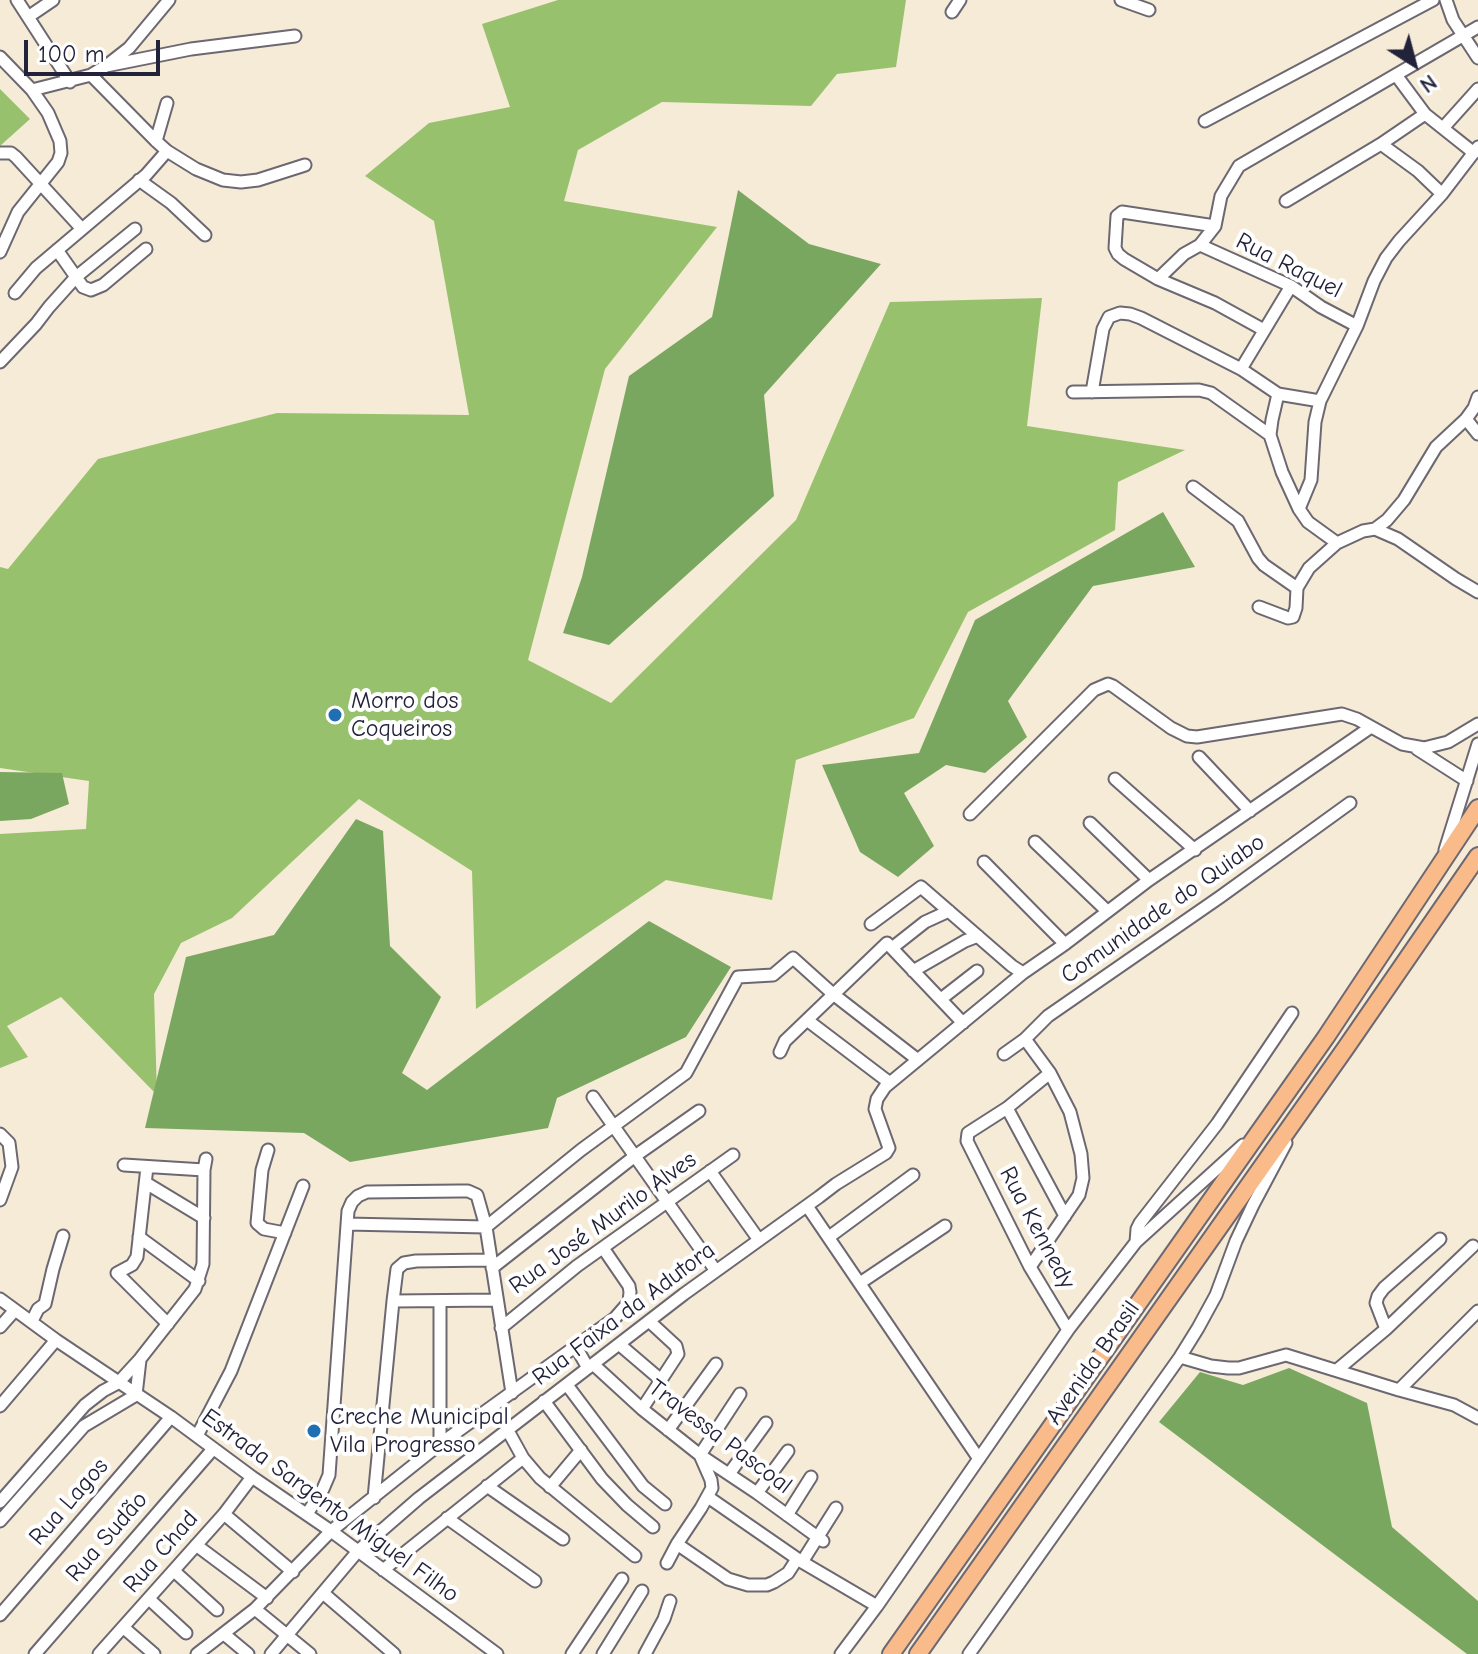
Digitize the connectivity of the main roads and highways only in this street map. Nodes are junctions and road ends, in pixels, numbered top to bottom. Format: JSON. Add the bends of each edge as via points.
{"nodes":[{"id":1,"x":1478,"y":808,"type":"edge"},
{"id":2,"x":1478,"y":856,"type":"edge"},
{"id":3,"x":891,"y":1654,"type":"edge"},
{"id":4,"x":918,"y":1654,"type":"edge"}],
"edges":[{"from":1,"to":3,"type":"highway","name":"Avenida Brasil","via":[[1326,1037]]},
{"from":2,"to":4,"type":"highway","name":"Avenida Brasil"}]}
